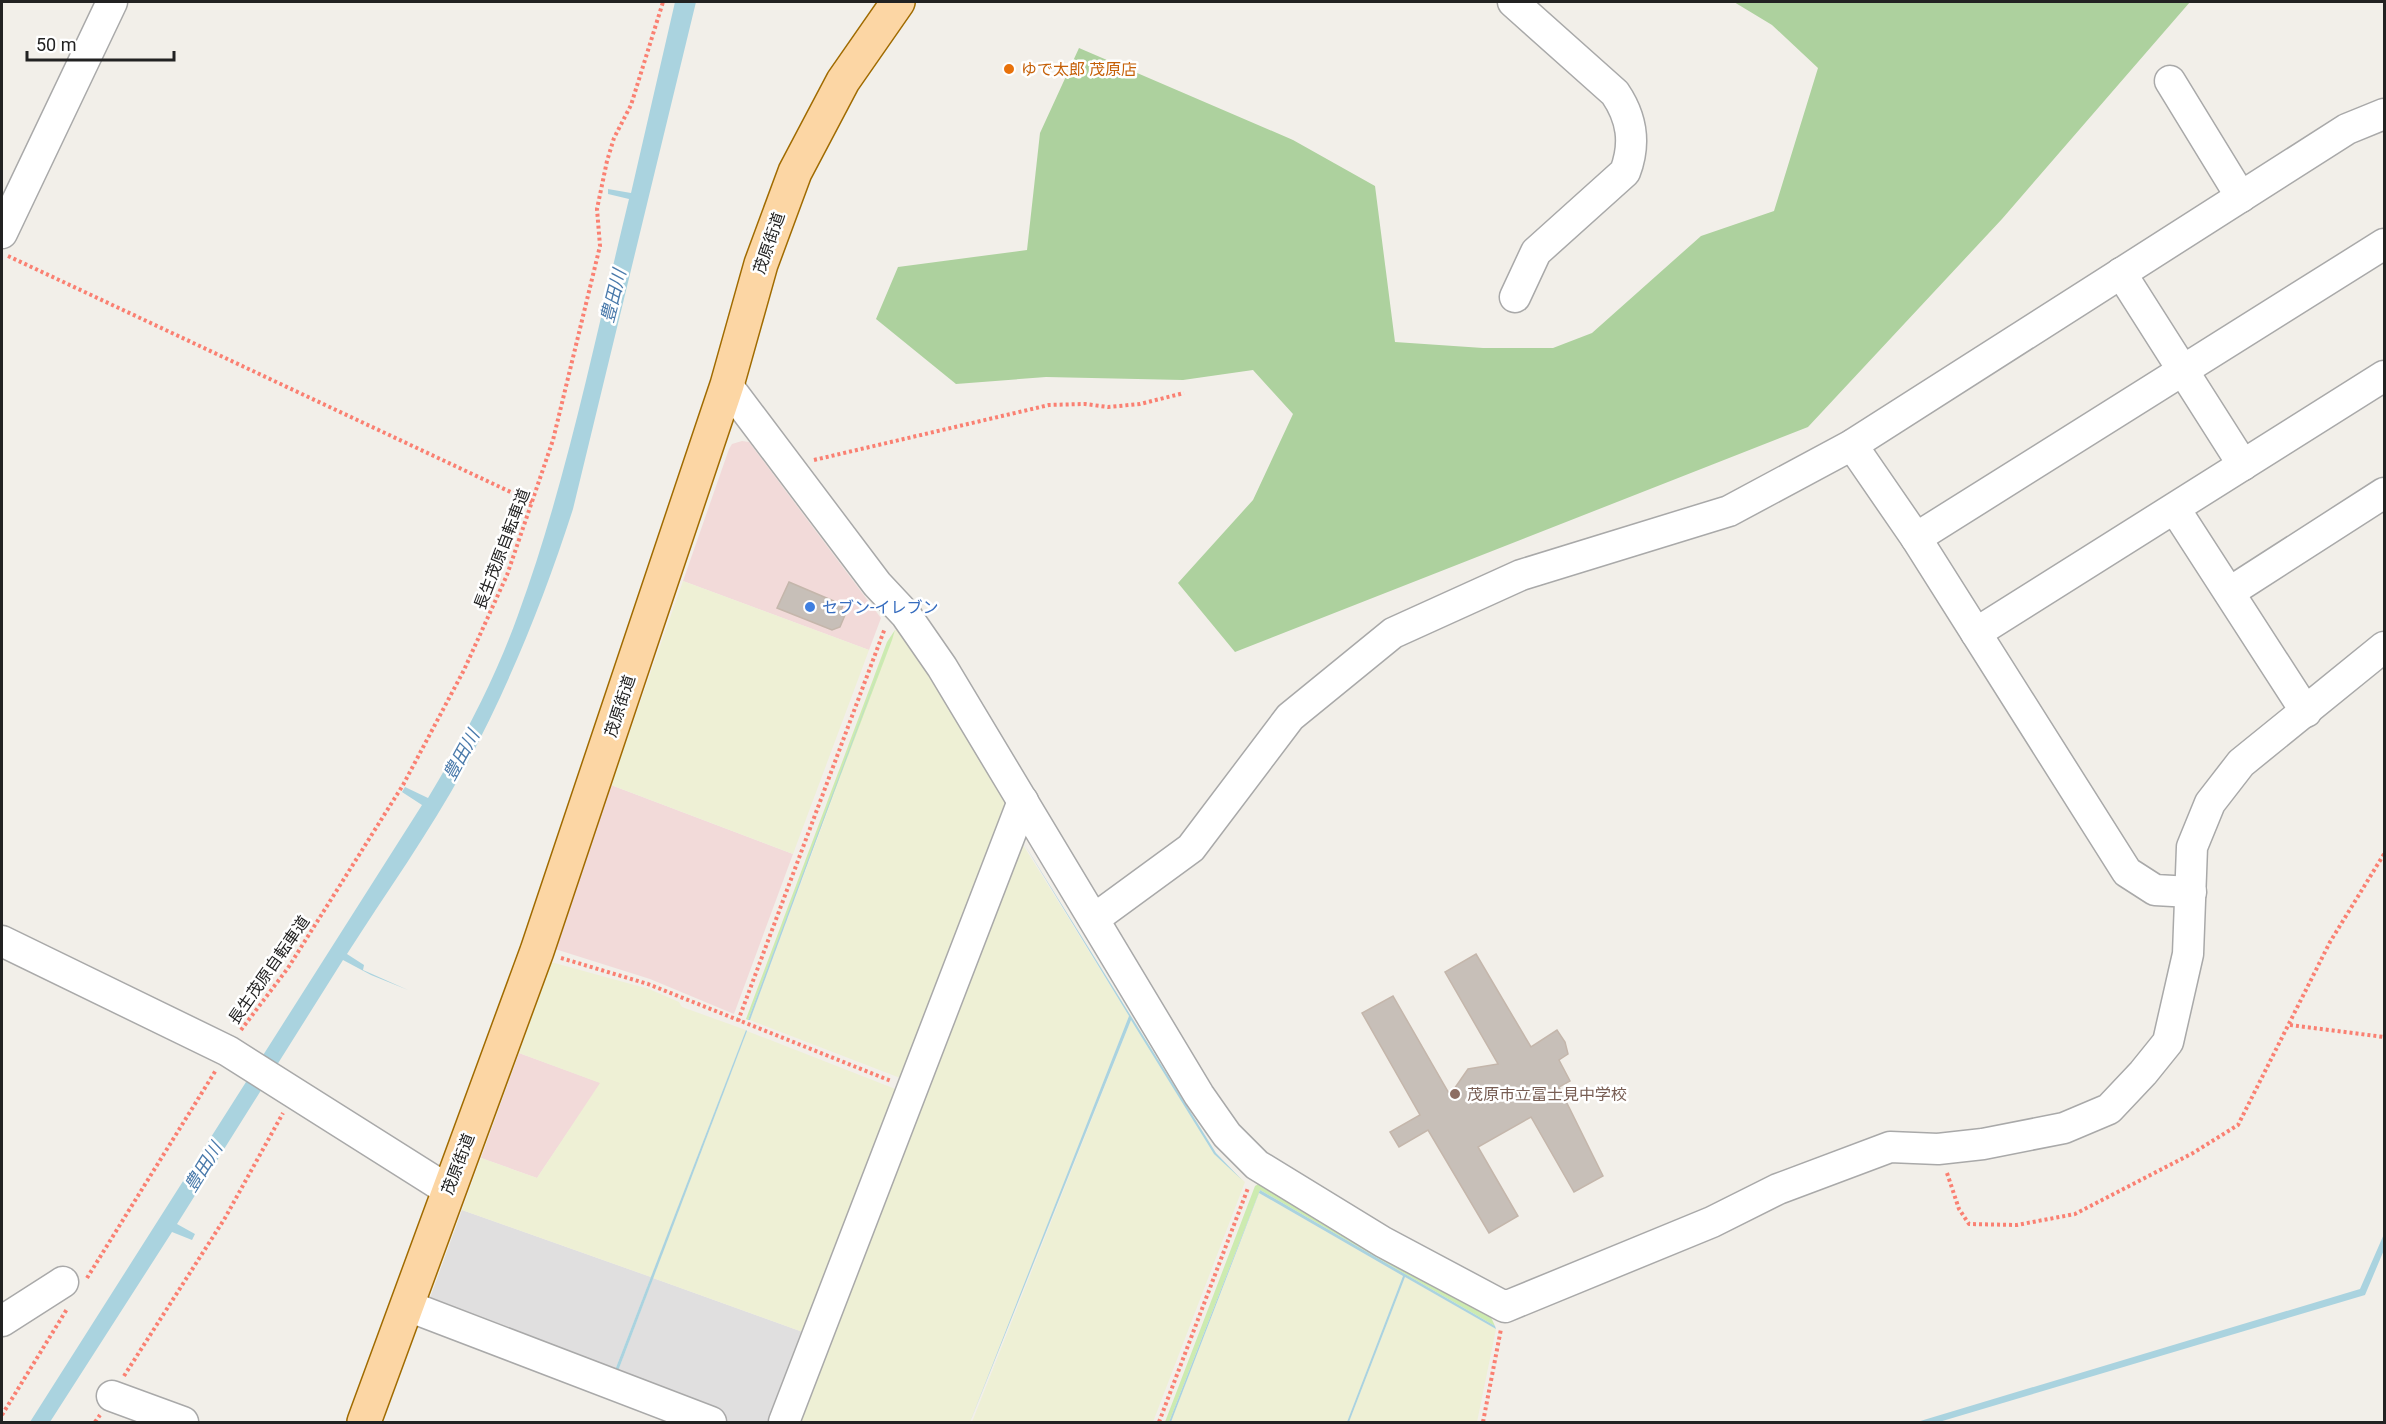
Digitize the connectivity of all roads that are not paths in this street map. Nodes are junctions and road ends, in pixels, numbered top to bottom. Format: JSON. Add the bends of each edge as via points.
{"nodes":[{"id":1,"x":112,"y":2,"type":"edge"},
{"id":2,"x":898,"y":2,"type":"edge"},
{"id":3,"x":1513,"y":2,"type":"edge"},
{"id":4,"x":2170,"y":81,"type":"dead end"},
{"id":5,"x":2385,"y":114,"type":"edge"},
{"id":6,"x":2241,"y":197,"type":"junction"},
{"id":7,"x":2,"y":232,"type":"edge"},
{"id":8,"x":2385,"y":244,"type":"edge"},
{"id":9,"x":2121,"y":273,"type":"junction"},
{"id":10,"x":1515,"y":297,"type":"dead end"},
{"id":11,"x":2183,"y":371,"type":"junction"},
{"id":12,"x":2385,"y":376,"type":"edge"},
{"id":13,"x":727,"y":385,"type":"junction"},
{"id":14,"x":1852,"y":445,"type":"junction"},
{"id":15,"x":2243,"y":465,"type":"junction"},
{"id":16,"x":2385,"y":493,"type":"edge"},
{"id":17,"x":2175,"y":509,"type":"junction"},
{"id":18,"x":1916,"y":538,"type":"junction"},
{"id":19,"x":2230,"y":592,"type":"junction"},
{"id":20,"x":1976,"y":633,"type":"junction"},
{"id":21,"x":2385,"y":647,"type":"edge"},
{"id":22,"x":2306,"y":712,"type":"junction"},
{"id":23,"x":1023,"y":801,"type":"junction"},
{"id":24,"x":2191,"y":892,"type":"junction"},
{"id":25,"x":1094,"y":920,"type":"junction"},
{"id":26,"x":2,"y":941,"type":"edge"},
{"id":27,"x":448,"y":1190,"type":"junction"},
{"id":28,"x":72,"y":1290,"type":"road end"},
{"id":29,"x":408,"y":1305,"type":"junction"},
{"id":30,"x":2,"y":1321,"type":"edge"},
{"id":31,"x":112,"y":1396,"type":"road end"},
{"id":32,"x":183,"y":1422,"type":"edge"},
{"id":33,"x":364,"y":1422,"type":"edge"},
{"id":34,"x":711,"y":1422,"type":"edge"},
{"id":35,"x":784,"y":1422,"type":"edge"}],
"edges":[{"from":1,"to":7,"type":"street"},
{"from":2,"to":13,"type":"main road","name":"茂原街道","via":[[843,81],[795,172],[760,264]]},
{"from":3,"to":10,"type":"street","via":[[1614,93],[1632,130],[1625,172],[1536,252]]},
{"from":4,"to":6,"type":"street"},
{"from":5,"to":6,"type":"street","via":[[2347,129]]},
{"from":6,"to":9,"type":"street"},
{"from":8,"to":11,"type":"street"},
{"from":9,"to":11,"type":"street"},
{"from":9,"to":14,"type":"street"},
{"from":11,"to":15,"type":"street"},
{"from":11,"to":18,"type":"street"},
{"from":12,"to":15,"type":"street"},
{"from":13,"to":23,"type":"street","via":[[906,615]]},
{"from":13,"to":27,"type":"main road","name":"茂原街道","via":[[537,951]]},
{"from":14,"to":18,"type":"street"},
{"from":14,"to":25,"type":"street","via":[[1729,511],[1521,575],[1393,633],[1290,717],[1191,848]]},
{"from":15,"to":17,"type":"street"},
{"from":16,"to":19,"type":"street"},
{"from":17,"to":19,"type":"street"},
{"from":17,"to":20,"type":"street"},
{"from":18,"to":20,"type":"street"},
{"from":19,"to":22,"type":"street"},
{"from":20,"to":24,"type":"street","via":[[2127,872],[2156,890]]},
{"from":21,"to":22,"type":"street"},
{"from":22,"to":24,"type":"street","via":[[2241,763],[2210,803],[2192,847]]},
{"from":23,"to":25,"type":"street"},
{"from":23,"to":35,"type":"street"},
{"from":24,"to":25,"type":"street","via":[[2188,954],[2168,1042],[2109,1109],[2064,1128],[1983,1144],[1938,1149],[1890,1147],[1778,1189],[1712,1222],[1505,1307],[1383,1242],[1257,1165],[1227,1135],[1199,1095]]},
{"from":26,"to":27,"type":"street","via":[[228,1051]]},
{"from":27,"to":29,"type":"main road","name":"茂原街道"},
{"from":28,"to":30,"type":"street"},
{"from":29,"to":33,"type":"main road","name":"茂原街道"},
{"from":29,"to":34,"type":"street"},
{"from":31,"to":32,"type":"street"}]}
